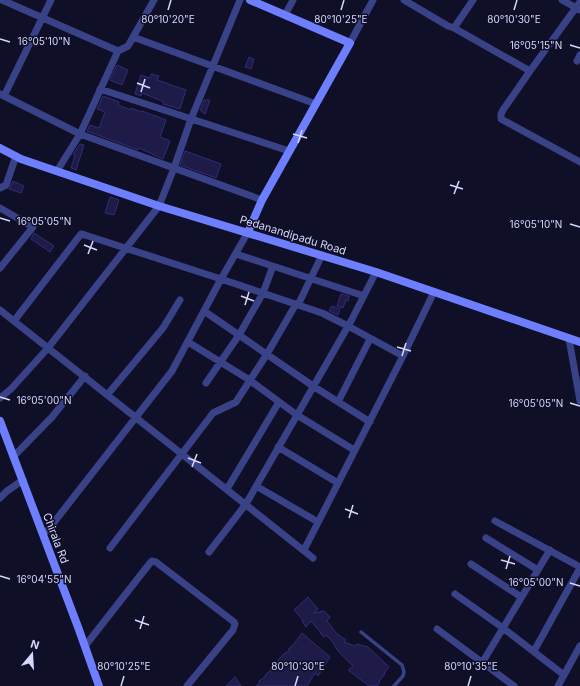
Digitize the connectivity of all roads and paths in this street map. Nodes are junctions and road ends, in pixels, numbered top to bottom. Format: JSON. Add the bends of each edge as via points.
{"nodes":[{"id":1,"x":2,"y":0,"type":"edge"},
{"id":2,"x":50,"y":0,"type":"edge"},
{"id":3,"x":154,"y":0,"type":"edge"},
{"id":4,"x":240,"y":0,"type":"edge"},
{"id":5,"x":252,"y":0,"type":"edge"},
{"id":6,"x":293,"y":0,"type":"edge"},
{"id":7,"x":373,"y":0,"type":"edge"},
{"id":8,"x":404,"y":0,"type":"edge"},
{"id":9,"x":472,"y":0,"type":"edge"},
{"id":10,"x":562,"y":0,"type":"edge"},
{"id":11,"x":579,"y":7,"type":"edge"},
{"id":12,"x":285,"y":15,"type":"junction"},
{"id":13,"x":42,"y":18,"type":"junction"},
{"id":14,"x":454,"y":28,"type":"junction"},
{"id":15,"x":133,"y":37,"type":"junction"},
{"id":16,"x":350,"y":43,"type":"junction"},
{"id":17,"x":118,"y":51,"type":"junction"},
{"id":18,"x":213,"y":66,"type":"junction"},
{"id":19,"x":530,"y":70,"type":"junction"},
{"id":20,"x":100,"y":89,"type":"junction"},
{"id":21,"x":2,"y":95,"type":"edge"},
{"id":22,"x":316,"y":104,"type":"junction"},
{"id":23,"x":191,"y":119,"type":"junction"},
{"id":24,"x":80,"y":134,"type":"junction"},
{"id":25,"x":0,"y":148,"type":"edge"},
{"id":26,"x":289,"y":151,"type":"junction"},
{"id":27,"x":16,"y":156,"type":"junction"},
{"id":28,"x":580,"y":162,"type":"edge"},
{"id":29,"x":174,"y":168,"type":"junction"},
{"id":30,"x":57,"y":171,"type":"junction"},
{"id":31,"x":0,"y":188,"type":"edge"},
{"id":32,"x":262,"y":200,"type":"junction"},
{"id":33,"x":159,"y":206,"type":"junction"},
{"id":34,"x":0,"y":208,"type":"edge"},
{"id":35,"x":248,"y":232,"type":"junction"},
{"id":36,"x":126,"y":249,"type":"junction"},
{"id":37,"x":236,"y":254,"type":"junction"},
{"id":38,"x":322,"y":255,"type":"junction"},
{"id":39,"x":273,"y":266,"type":"junction"},
{"id":40,"x":0,"y":268,"type":"edge"},
{"id":41,"x":376,"y":272,"type":"junction"},
{"id":42,"x":221,"y":279,"type":"junction"},
{"id":43,"x":312,"y":279,"type":"junction"},
{"id":44,"x":434,"y":292,"type":"junction"},
{"id":45,"x":263,"y":293,"type":"junction"},
{"id":46,"x":364,"y":296,"type":"junction"},
{"id":47,"x":180,"y":300,"type":"dead end"},
{"id":48,"x":297,"y":305,"type":"junction"},
{"id":49,"x":0,"y":310,"type":"edge"},
{"id":50,"x":204,"y":311,"type":"junction"},
{"id":51,"x":14,"y":321,"type":"junction"},
{"id":52,"x":348,"y":326,"type":"junction"},
{"id":53,"x":239,"y":335,"type":"junction"},
{"id":54,"x":370,"y":339,"type":"junction"},
{"id":55,"x":569,"y":339,"type":"junction"},
{"id":56,"x":188,"y":342,"type":"junction"},
{"id":57,"x":580,"y":342,"type":"edge"},
{"id":58,"x":48,"y":348,"type":"junction"},
{"id":59,"x":267,"y":354,"type":"junction"},
{"id":60,"x":403,"y":356,"type":"junction"},
{"id":61,"x":221,"y":362,"type":"junction"},
{"id":62,"x":85,"y":376,"type":"junction"},
{"id":63,"x":250,"y":381,"type":"junction"},
{"id":64,"x":206,"y":383,"type":"dead end"},
{"id":65,"x":313,"y":386,"type":"junction"},
{"id":66,"x":579,"y":392,"type":"edge"},
{"id":67,"x":108,"y":394,"type":"junction"},
{"id":68,"x":0,"y":398,"type":"edge"},
{"id":69,"x":580,"y":400,"type":"edge"},
{"id":70,"x":279,"y":402,"type":"junction"},
{"id":71,"x":338,"y":402,"type":"junction"},
{"id":72,"x":297,"y":415,"type":"junction"},
{"id":73,"x":136,"y":417,"type":"junction"},
{"id":74,"x":0,"y":421,"type":"edge"},
{"id":75,"x":370,"y":422,"type":"junction"},
{"id":76,"x":278,"y":447,"type":"junction"},
{"id":77,"x":354,"y":450,"type":"junction"},
{"id":78,"x":182,"y":454,"type":"junction"},
{"id":79,"x":14,"y":456,"type":"junction"},
{"id":80,"x":23,"y":480,"type":"junction"},
{"id":81,"x":338,"y":483,"type":"junction"},
{"id":82,"x":256,"y":486,"type":"junction"},
{"id":83,"x":227,"y":489,"type":"junction"},
{"id":84,"x":0,"y":498,"type":"edge"},
{"id":85,"x":246,"y":504,"type":"junction"},
{"id":86,"x":495,"y":521,"type":"dead end"},
{"id":87,"x":318,"y":522,"type":"junction"},
{"id":88,"x":43,"y":533,"type":"junction"},
{"id":89,"x":486,"y":538,"type":"dead end"},
{"id":90,"x":110,"y":548,"type":"dead end"},
{"id":91,"x":304,"y":550,"type":"junction"},
{"id":92,"x":550,"y":550,"type":"junction"},
{"id":93,"x":209,"y":552,"type":"dead end"},
{"id":94,"x":313,"y":558,"type":"dead end"},
{"id":95,"x":470,"y":564,"type":"dead end"},
{"id":96,"x":580,"y":568,"type":"edge"},
{"id":97,"x":538,"y":570,"type":"junction"},
{"id":98,"x":455,"y":594,"type":"dead end"},
{"id":99,"x":521,"y":598,"type":"junction"},
{"id":100,"x":503,"y":628,"type":"junction"},
{"id":101,"x":437,"y":629,"type":"dead end"},
{"id":102,"x":361,"y":632,"type":"dead end"},
{"id":103,"x":85,"y":646,"type":"junction"},
{"id":104,"x":580,"y":646,"type":"edge"},
{"id":105,"x":534,"y":651,"type":"junction"},
{"id":106,"x":482,"y":663,"type":"junction"},
{"id":107,"x":564,"y":675,"type":"junction"},
{"id":108,"x":99,"y":686,"type":"edge"},
{"id":109,"x":187,"y":686,"type":"edge"},
{"id":110,"x":394,"y":686,"type":"edge"},
{"id":111,"x":514,"y":686,"type":"edge"},
{"id":112,"x":558,"y":686,"type":"edge"}],
"edges":[{"from":1,"to":13,"type":"street"},
{"from":2,"to":13,"type":"street"},
{"from":3,"to":15,"type":"street"},
{"from":4,"to":18,"type":"street"},
{"from":5,"to":12,"type":"main road"},
{"from":6,"to":12,"type":"street"},
{"from":7,"to":16,"type":"street"},
{"from":8,"to":14,"type":"street"},
{"from":9,"to":14,"type":"street"},
{"from":10,"to":11,"type":"street"},
{"from":11,"to":19,"type":"street"},
{"from":12,"to":16,"type":"main road"},
{"from":13,"to":17,"type":"street"},
{"from":13,"to":21,"type":"street"},
{"from":14,"to":19,"type":"street"},
{"from":15,"to":17,"type":"street","via":[[128,46]]},
{"from":15,"to":18,"type":"street"},
{"from":16,"to":22,"type":"main road"},
{"from":17,"to":20,"type":"street"},
{"from":18,"to":22,"type":"street"},
{"from":18,"to":23,"type":"street"},
{"from":19,"to":28,"type":"street","via":[[503,110],[501,119]]},
{"from":20,"to":23,"type":"street"},
{"from":20,"to":24,"type":"street"},
{"from":21,"to":24,"type":"street"},
{"from":22,"to":26,"type":"main road"},
{"from":23,"to":26,"type":"street"},
{"from":23,"to":29,"type":"street"},
{"from":24,"to":29,"type":"street"},
{"from":24,"to":30,"type":"street"},
{"from":25,"to":27,"type":"main road","name":"Pedanandipadu Road"},
{"from":26,"to":32,"type":"main road"},
{"from":27,"to":30,"type":"main road","name":"Pedanandipadu Road"},
{"from":27,"to":31,"type":"street","via":[[6,185]]},
{"from":29,"to":32,"type":"street"},
{"from":29,"to":33,"type":"street"},
{"from":30,"to":33,"type":"main road","name":"Pedanandipadu Road"},
{"from":32,"to":35,"type":"main road"},
{"from":33,"to":35,"type":"main road","name":"Pedanandipadu Road"},
{"from":33,"to":36,"type":"street"},
{"from":34,"to":40,"type":"street","via":[[34,227]]},
{"from":35,"to":37,"type":"street"},
{"from":35,"to":38,"type":"main road","name":"Pedanandipadu Road"},
{"from":36,"to":42,"type":"street"},
{"from":36,"to":51,"type":"street","via":[[81,234]]},
{"from":36,"to":58,"type":"street"},
{"from":37,"to":39,"type":"street"},
{"from":37,"to":42,"type":"street"},
{"from":38,"to":41,"type":"main road","name":"Pedanandipadu Road"},
{"from":38,"to":43,"type":"street"},
{"from":39,"to":43,"type":"street"},
{"from":39,"to":45,"type":"street"},
{"from":41,"to":44,"type":"main road","name":"Pedanandipadu Road"},
{"from":41,"to":46,"type":"street"},
{"from":42,"to":45,"type":"street"},
{"from":42,"to":50,"type":"street"},
{"from":43,"to":46,"type":"street"},
{"from":43,"to":48,"type":"street"},
{"from":44,"to":55,"type":"main road","name":"Pedanandipadu Road"},
{"from":44,"to":60,"type":"street"},
{"from":45,"to":48,"type":"street"},
{"from":45,"to":53,"type":"street"},
{"from":46,"to":52,"type":"street"},
{"from":47,"to":67,"type":"street","via":[[163,328]]},
{"from":48,"to":52,"type":"street","via":[[322,313]]},
{"from":48,"to":59,"type":"street"},
{"from":49,"to":51,"type":"street"},
{"from":50,"to":53,"type":"street"},
{"from":50,"to":56,"type":"street"},
{"from":51,"to":58,"type":"street"},
{"from":52,"to":54,"type":"street"},
{"from":52,"to":65,"type":"street"},
{"from":53,"to":59,"type":"street"},
{"from":53,"to":61,"type":"street"},
{"from":54,"to":60,"type":"street"},
{"from":54,"to":71,"type":"street"},
{"from":55,"to":57,"type":"main road","name":"Pedanandipadu Road"},
{"from":55,"to":66,"type":"street"},
{"from":56,"to":61,"type":"street"},
{"from":56,"to":73,"type":"street","via":[[172,371]]},
{"from":58,"to":62,"type":"street"},
{"from":58,"to":68,"type":"street"},
{"from":59,"to":63,"type":"street"},
{"from":59,"to":65,"type":"street"},
{"from":60,"to":75,"type":"street"},
{"from":61,"to":63,"type":"street"},
{"from":61,"to":64,"type":"street"},
{"from":62,"to":67,"type":"street"},
{"from":62,"to":79,"type":"street","via":[[52,417]]},
{"from":63,"to":70,"type":"street"},
{"from":63,"to":78,"type":"street","via":[[236,402],[213,413]]},
{"from":65,"to":71,"type":"street"},
{"from":65,"to":72,"type":"street"},
{"from":66,"to":69,"type":"street"},
{"from":67,"to":73,"type":"street"},
{"from":70,"to":72,"type":"street"},
{"from":70,"to":83,"type":"street"},
{"from":71,"to":75,"type":"street"},
{"from":72,"to":76,"type":"street"},
{"from":72,"to":77,"type":"street"},
{"from":73,"to":78,"type":"street"},
{"from":73,"to":88,"type":"street","via":[[48,530]]},
{"from":74,"to":79,"type":"main road","name":"Chirala Rd"},
{"from":75,"to":77,"type":"street"},
{"from":76,"to":81,"type":"street"},
{"from":76,"to":82,"type":"street"},
{"from":77,"to":81,"type":"street"},
{"from":78,"to":83,"type":"street"},
{"from":78,"to":90,"type":"street"},
{"from":79,"to":80,"type":"main road","name":"Chirala Rd"},
{"from":80,"to":84,"type":"street"},
{"from":80,"to":88,"type":"main road","name":"Chirala Rd"},
{"from":81,"to":87,"type":"street"},
{"from":82,"to":85,"type":"street"},
{"from":82,"to":87,"type":"street"},
{"from":83,"to":85,"type":"street"},
{"from":85,"to":91,"type":"street"},
{"from":85,"to":93,"type":"street"},
{"from":86,"to":92,"type":"street"},
{"from":87,"to":91,"type":"street"},
{"from":88,"to":103,"type":"main road","name":"Chirala Rd"},
{"from":89,"to":97,"type":"street"},
{"from":91,"to":94,"type":"street"},
{"from":92,"to":96,"type":"street"},
{"from":92,"to":97,"type":"street"},
{"from":95,"to":99,"type":"street"},
{"from":96,"to":105,"type":"street"},
{"from":97,"to":99,"type":"street"},
{"from":98,"to":100,"type":"street"},
{"from":99,"to":100,"type":"street"},
{"from":100,"to":105,"type":"street"},
{"from":100,"to":106,"type":"street"},
{"from":101,"to":106,"type":"street"},
{"from":102,"to":110,"type":"lane","via":[[402,665],[403,676]]},
{"from":103,"to":108,"type":"main road","name":"Chirala Rd"},
{"from":103,"to":109,"type":"street","via":[[150,563],[156,562],[235,624],[234,630]]},
{"from":104,"to":107,"type":"street"},
{"from":105,"to":107,"type":"street"},
{"from":106,"to":111,"type":"street"},
{"from":107,"to":112,"type":"street"}]}
